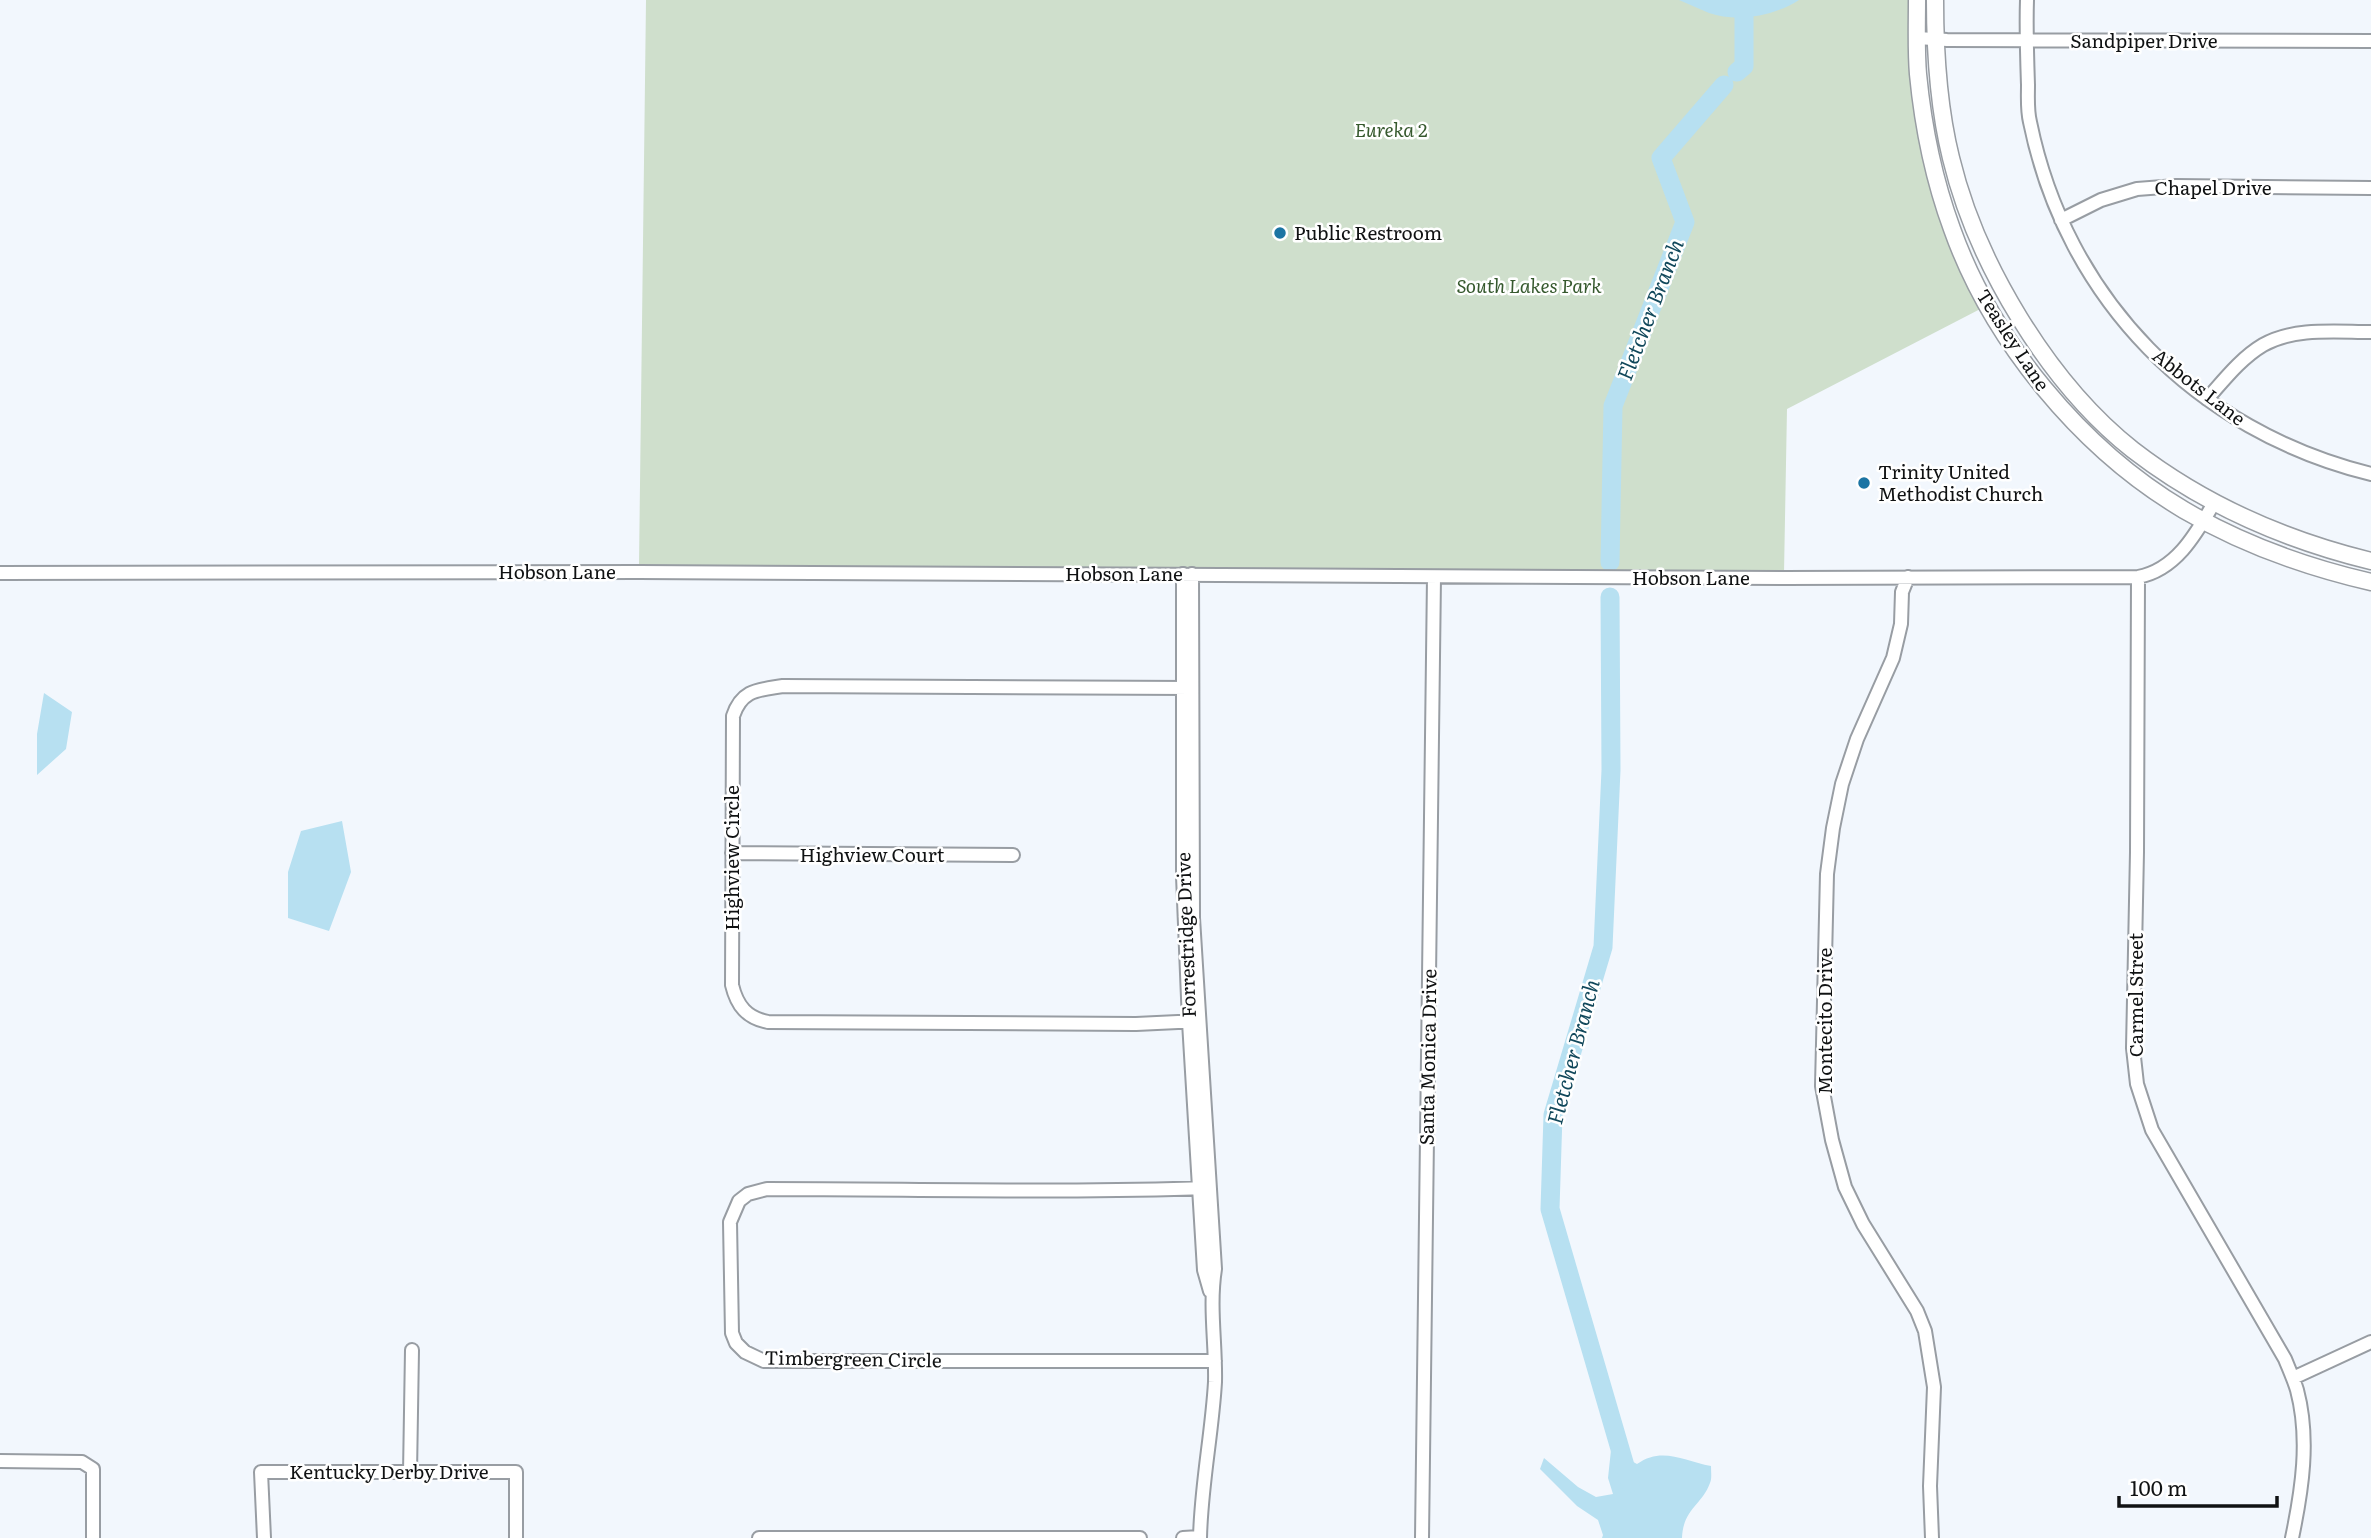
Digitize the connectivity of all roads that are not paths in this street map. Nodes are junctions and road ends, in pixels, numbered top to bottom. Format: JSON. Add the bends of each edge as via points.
{"nodes":[{"id":1,"x":1917,"y":0,"type":"edge"},
{"id":2,"x":1936,"y":0,"type":"edge"},
{"id":3,"x":2027,"y":0,"type":"edge"},
{"id":4,"x":1917,"y":38,"type":"junction"},
{"id":5,"x":1935,"y":40,"type":"junction"},
{"id":6,"x":2026,"y":40,"type":"junction"},
{"id":7,"x":2371,"y":41,"type":"edge"},
{"id":8,"x":2371,"y":188,"type":"edge"},
{"id":9,"x":2062,"y":220,"type":"junction"},
{"id":10,"x":2371,"y":332,"type":"edge"},
{"id":11,"x":2207,"y":399,"type":"junction"},
{"id":12,"x":2371,"y":474,"type":"edge"},
{"id":13,"x":2214,"y":503,"type":"junction"},
{"id":14,"x":2203,"y":521,"type":"junction"},
{"id":15,"x":2371,"y":561,"type":"edge"},
{"id":16,"x":0,"y":573,"type":"edge"},
{"id":17,"x":1188,"y":574,"type":"junction"},
{"id":18,"x":1434,"y":577,"type":"junction"},
{"id":19,"x":1908,"y":577,"type":"junction"},
{"id":20,"x":2138,"y":578,"type":"junction"},
{"id":21,"x":2371,"y":582,"type":"edge"},
{"id":22,"x":1187,"y":688,"type":"junction"},
{"id":23,"x":732,"y":853,"type":"junction"},
{"id":24,"x":1013,"y":855,"type":"dead end"},
{"id":25,"x":1194,"y":1021,"type":"junction"},
{"id":26,"x":1204,"y":1188,"type":"junction"},
{"id":27,"x":2371,"y":1342,"type":"edge"},
{"id":28,"x":412,"y":1350,"type":"dead end"},
{"id":29,"x":1214,"y":1361,"type":"junction"},
{"id":30,"x":2292,"y":1378,"type":"junction"},
{"id":31,"x":0,"y":1461,"type":"edge"},
{"id":32,"x":410,"y":1473,"type":"junction"},
{"id":33,"x":1200,"y":1537,"type":"edge"},
{"id":34,"x":93,"y":1538,"type":"edge"},
{"id":35,"x":264,"y":1538,"type":"edge"},
{"id":36,"x":516,"y":1538,"type":"edge"},
{"id":37,"x":759,"y":1538,"type":"edge"},
{"id":38,"x":1140,"y":1538,"type":"edge"},
{"id":39,"x":1183,"y":1538,"type":"edge"},
{"id":40,"x":1422,"y":1538,"type":"edge"},
{"id":41,"x":1932,"y":1538,"type":"edge"},
{"id":42,"x":2291,"y":1538,"type":"edge"}],
"edges":[{"from":1,"to":4,"type":"main road","name":"Teasley Lane"},
{"from":2,"to":5,"type":"main road","name":"Teasley Lane"},
{"from":3,"to":6,"type":"street","name":"Abbots Lane"},
{"from":4,"to":5,"type":"street","name":"Sandpiper Drive"},
{"from":4,"to":14,"type":"main road","name":"Teasley Lane","via":[[1924,117],[1936,174],[1951,228],[1982,296],[2035,378],[2100,447]]},
{"from":5,"to":6,"type":"street","name":"Sandpiper Drive"},
{"from":5,"to":13,"type":"main road","name":"Teasley Lane","via":[[1941,104],[1960,189],[2021,321],[2066,382],[2105,424],[2152,464]]},
{"from":6,"to":7,"type":"street","name":"Sandpiper Drive"},
{"from":6,"to":9,"type":"street","name":"Abbots Lane","via":[[2029,119]]},
{"from":8,"to":9,"type":"street","name":"Chapel Drive","via":[[2137,189],[2101,200]]},
{"from":9,"to":11,"type":"street","name":"Abbots Lane","via":[[2092,280],[2123,321],[2164,365]]},
{"from":10,"to":11,"type":"street","via":[[2312,331],[2263,345]]},
{"from":11,"to":12,"type":"street","name":"Abbots Lane","via":[[2300,451]]},
{"from":13,"to":14,"type":"street","name":"Hobson Lane"},
{"from":13,"to":15,"type":"main road","name":"Teasley Lane","via":[[2299,541]]},
{"from":14,"to":20,"type":"street","name":"Hobson Lane","via":[[2186,547],[2162,568]]},
{"from":14,"to":21,"type":"main road","name":"Teasley Lane","via":[[2281,556]]},
{"from":16,"to":17,"type":"street","name":"Hobson Lane"},
{"from":17,"to":18,"type":"street","name":"Hobson Lane"},
{"from":17,"to":22,"type":"street","name":"Forrestridge Drive"},
{"from":18,"to":19,"type":"street","name":"Hobson Lane"},
{"from":18,"to":40,"type":"street","name":"Santa Monica Drive"},
{"from":19,"to":20,"type":"street","name":"Hobson Lane"},
{"from":19,"to":41,"type":"street","name":"Montecito Drive","via":[[1893,658],[1857,738],[1833,828],[1827,874],[1822,1086],[1845,1187],[1925,1331],[1934,1387]]},
{"from":20,"to":30,"type":"street","name":"Carmel Street","via":[[2133,1048],[2137,1084],[2152,1130]]},
{"from":22,"to":23,"type":"street","name":"Highview Circle","via":[[783,686],[751,691],[733,716]]},
{"from":22,"to":25,"type":"street","name":"Forrestridge Drive"},
{"from":23,"to":24,"type":"street","name":"Highview Court"},
{"from":23,"to":25,"type":"street","name":"Highview Circle","via":[[732,985],[739,1006],[758,1020]]},
{"from":25,"to":26,"type":"street","name":"Forrestridge Drive"},
{"from":26,"to":29,"type":"street","name":"Forrestridge Drive","via":[[1214,1269]]},
{"from":26,"to":29,"type":"street","name":"Timbergreen Circle","via":[[757,1191],[739,1201],[730,1222],[730,1324],[736,1343],[764,1361]]},
{"from":27,"to":30,"type":"street"},
{"from":28,"to":32,"type":"street"},
{"from":29,"to":33,"type":"street","name":"Forrestridge Drive"},
{"from":30,"to":42,"type":"street","name":"Carmel Street","via":[[2303,1425],[2303,1481]]},
{"from":31,"to":34,"type":"street","via":[[82,1462],[93,1469]]},
{"from":32,"to":35,"type":"street","name":"Kentucky Derby Drive","via":[[261,1472]]},
{"from":32,"to":36,"type":"street","name":"Kentucky Derby Drive","via":[[516,1472]]},
{"from":33,"to":39,"type":"street"},
{"from":37,"to":38,"type":"street"}]}
